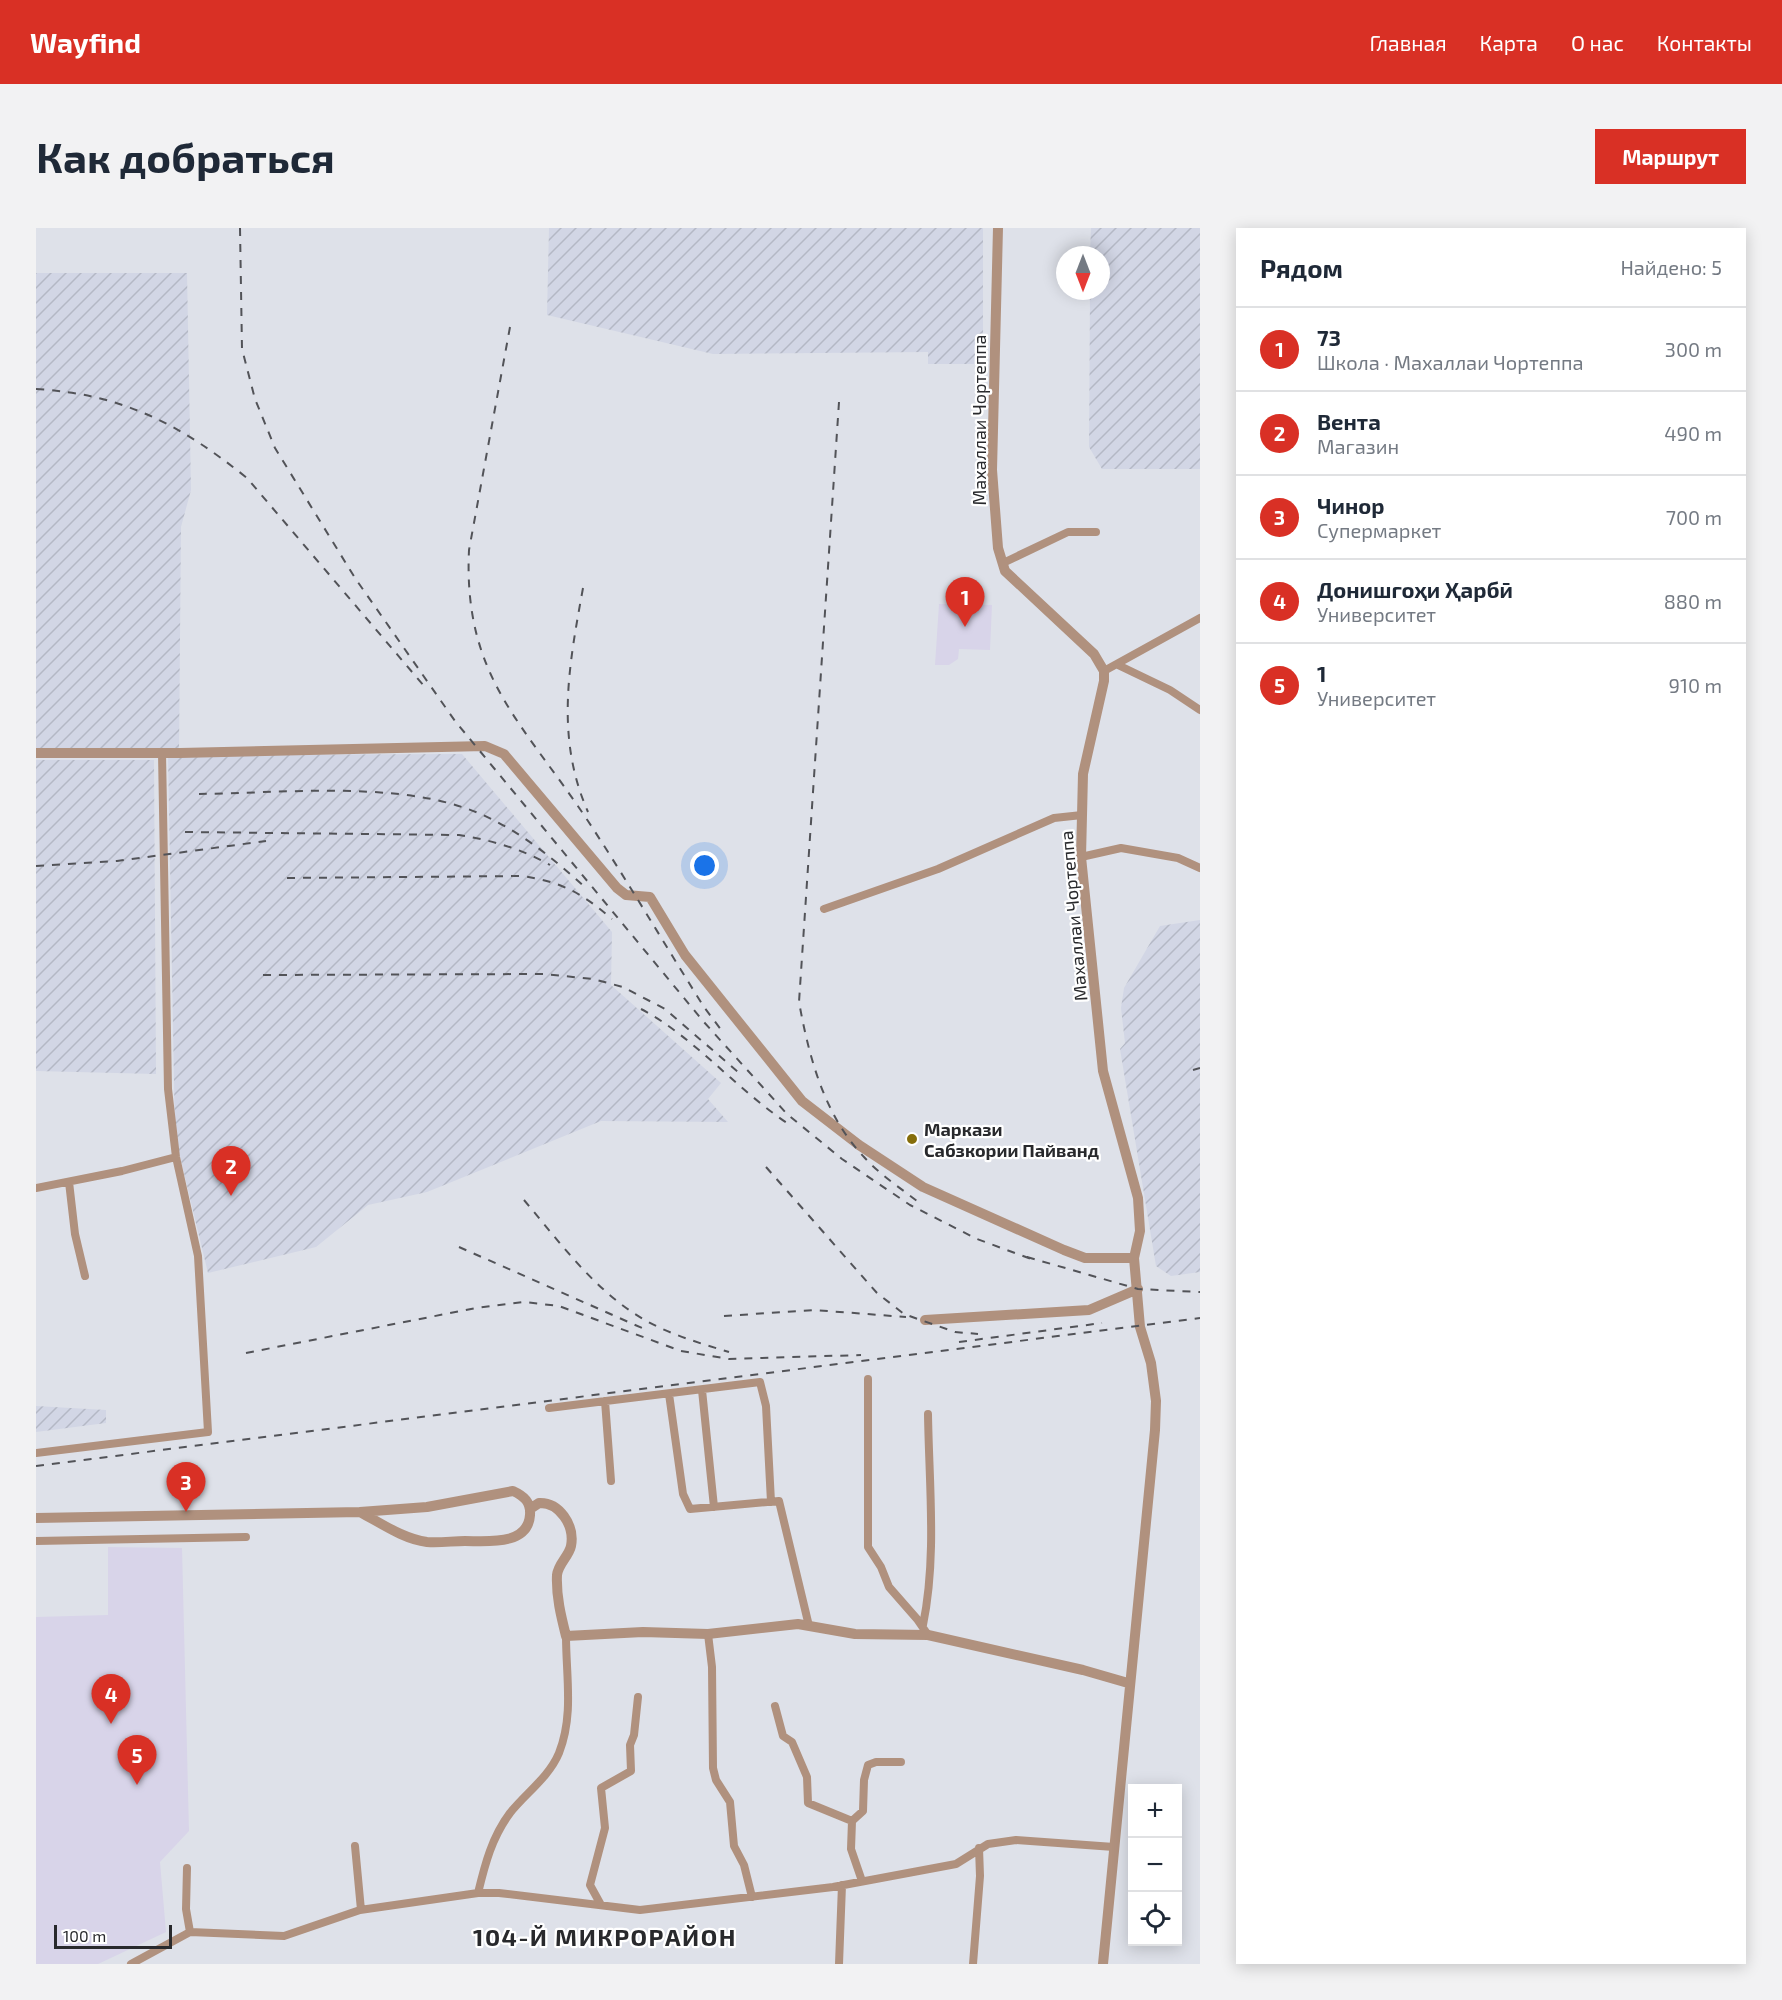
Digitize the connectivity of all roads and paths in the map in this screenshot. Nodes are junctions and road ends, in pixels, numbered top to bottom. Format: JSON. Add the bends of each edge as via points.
{"nodes":[{"id":1,"x":998,"y":228,"type":"edge"},
{"id":2,"x":1096,"y":532,"type":"dead end"},
{"id":3,"x":1003,"y":563,"type":"junction"},
{"id":4,"x":1200,"y":618,"type":"edge"},
{"id":5,"x":1118,"y":664,"type":"junction"},
{"id":6,"x":1104,"y":671,"type":"junction"},
{"id":7,"x":1200,"y":710,"type":"edge"},
{"id":8,"x":36,"y":753,"type":"edge"},
{"id":9,"x":162,"y":753,"type":"junction"},
{"id":10,"x":1082,"y":815,"type":"junction"},
{"id":11,"x":1081,"y":857,"type":"junction"},
{"id":12,"x":1200,"y":868,"type":"edge"},
{"id":13,"x":824,"y":909,"type":"dead end"},
{"id":14,"x":176,"y":1157,"type":"junction"},
{"id":15,"x":69,"y":1182,"type":"junction"},
{"id":16,"x":36,"y":1188,"type":"edge"},
{"id":17,"x":1134,"y":1258,"type":"junction"},
{"id":18,"x":85,"y":1276,"type":"dead end"},
{"id":19,"x":1138,"y":1289,"type":"junction"},
{"id":20,"x":925,"y":1320,"type":"dead end"},
{"id":21,"x":868,"y":1379,"type":"dead end"},
{"id":22,"x":702,"y":1390,"type":"junction"},
{"id":23,"x":669,"y":1394,"type":"junction"},
{"id":24,"x":605,"y":1401,"type":"junction"},
{"id":25,"x":549,"y":1408,"type":"dead end"},
{"id":26,"x":928,"y":1414,"type":"dead end"},
{"id":27,"x":36,"y":1453,"type":"edge"},
{"id":28,"x":611,"y":1481,"type":"dead end"},
{"id":29,"x":771,"y":1502,"type":"junction"},
{"id":30,"x":714,"y":1507,"type":"junction"},
{"id":31,"x":530,"y":1509,"type":"junction"},
{"id":32,"x":360,"y":1512,"type":"junction"},
{"id":33,"x":36,"y":1518,"type":"edge"},
{"id":34,"x":246,"y":1538,"type":"dead end"},
{"id":35,"x":36,"y":1541,"type":"edge"},
{"id":36,"x":809,"y":1626,"type":"junction"},
{"id":37,"x":925,"y":1630,"type":"junction"},
{"id":38,"x":708,"y":1634,"type":"junction"},
{"id":39,"x":566,"y":1636,"type":"junction"},
{"id":40,"x":1128,"y":1683,"type":"junction"},
{"id":41,"x":638,"y":1697,"type":"dead end"},
{"id":42,"x":775,"y":1706,"type":"dead end"},
{"id":43,"x":901,"y":1762,"type":"dead end"},
{"id":44,"x":852,"y":1821,"type":"junction"},
{"id":45,"x":355,"y":1846,"type":"dead end"},
{"id":46,"x":1114,"y":1847,"type":"junction"},
{"id":47,"x":979,"y":1848,"type":"junction"},
{"id":48,"x":187,"y":1868,"type":"dead end"},
{"id":49,"x":862,"y":1881,"type":"junction"},
{"id":50,"x":842,"y":1885,"type":"junction"},
{"id":51,"x":478,"y":1893,"type":"junction"},
{"id":52,"x":752,"y":1897,"type":"junction"},
{"id":53,"x":601,"y":1905,"type":"junction"},
{"id":54,"x":361,"y":1910,"type":"junction"},
{"id":55,"x":190,"y":1932,"type":"junction"},
{"id":56,"x":131,"y":1964,"type":"edge"},
{"id":57,"x":839,"y":1964,"type":"edge"},
{"id":58,"x":974,"y":1964,"type":"edge"},
{"id":59,"x":1103,"y":1964,"type":"edge"}],
"edges":[{"from":1,"to":3,"type":"street","name":"Махаллаи Чортеппа","via":[[992,470],[997,538]]},
{"from":2,"to":3,"type":"street","via":[[1068,532]]},
{"from":3,"to":6,"type":"street","name":"Махаллаи Чортеппа","via":[[1005,570],[1094,654]]},
{"from":4,"to":5,"type":"street"},
{"from":5,"to":6,"type":"street"},
{"from":5,"to":7,"type":"street"},
{"from":6,"to":10,"type":"street","name":"Махаллаи Чортеппа","via":[[1083,774]]},
{"from":8,"to":9,"type":"street"},
{"from":9,"to":14,"type":"street","via":[[168,1089]]},
{"from":9,"to":17,"type":"street","via":[[485,746],[504,754],[617,888],[627,895],[650,897],[657,904],[685,955],[802,1101],[923,1186],[1085,1258]]},
{"from":10,"to":11,"type":"street","name":"Махаллаи Чортеппа"},
{"from":10,"to":13,"type":"street","via":[[1054,818],[938,869]]},
{"from":11,"to":12,"type":"street","via":[[1121,848],[1178,858]]},
{"from":11,"to":17,"type":"street","name":"Махаллаи Чортеппа","via":[[1102,1071],[1138,1198],[1140,1231]]},
{"from":14,"to":15,"type":"street"},
{"from":14,"to":27,"type":"street","via":[[198,1256],[208,1432]]},
{"from":15,"to":16,"type":"street"},
{"from":15,"to":18,"type":"street"},
{"from":17,"to":19,"type":"street","name":"Махаллаи Чортеппа"},
{"from":19,"to":20,"type":"street","via":[[1089,1310]]},
{"from":19,"to":40,"type":"street","name":"Махаллаи Чортеппа","via":[[1140,1327],[1151,1363],[1156,1401]]},
{"from":21,"to":37,"type":"street","via":[[868,1546],[888,1587]]},
{"from":22,"to":23,"type":"street"},
{"from":22,"to":29,"type":"street","via":[[760,1382],[766,1406]]},
{"from":22,"to":30,"type":"street"},
{"from":23,"to":24,"type":"street"},
{"from":23,"to":30,"type":"street","via":[[683,1494],[690,1509]]},
{"from":24,"to":25,"type":"street"},
{"from":24,"to":28,"type":"street"},
{"from":26,"to":37,"type":"street","via":[[930,1554]]},
{"from":29,"to":30,"type":"street"},
{"from":29,"to":36,"type":"street","via":[[779,1501]]},
{"from":31,"to":32,"type":"street","via":[[525,1497],[513,1491],[427,1507]]},
{"from":31,"to":32,"type":"street","via":[[527,1528],[501,1541],[428,1542],[408,1538]]},
{"from":31,"to":39,"type":"street","via":[[538,1503],[556,1507],[570,1530],[571,1546],[558,1571],[557,1588]]},
{"from":32,"to":33,"type":"street"},
{"from":34,"to":35,"type":"street"},
{"from":36,"to":37,"type":"street","via":[[855,1634]]},
{"from":36,"to":38,"type":"street"},
{"from":37,"to":40,"type":"street"},
{"from":38,"to":39,"type":"street"},
{"from":38,"to":52,"type":"street","via":[[713,1768],[730,1803],[734,1846],[744,1864]]},
{"from":39,"to":51,"type":"street","via":[[570,1702],[559,1754],[497,1833]]},
{"from":40,"to":46,"type":"street","name":"Махаллаи Чортеппа"},
{"from":41,"to":53,"type":"street","via":[[630,1771],[601,1788],[604,1828],[590,1885]]},
{"from":42,"to":44,"type":"street","via":[[783,1736],[792,1742],[807,1777],[808,1803]]},
{"from":43,"to":44,"type":"street","via":[[868,1765],[863,1811]]},
{"from":44,"to":49,"type":"street","via":[[851,1849]]},
{"from":45,"to":54,"type":"street"},
{"from":46,"to":47,"type":"street","via":[[1016,1840]]},
{"from":46,"to":59,"type":"street","name":"Махаллаи Чортеппа"},
{"from":47,"to":49,"type":"street","via":[[956,1864]]},
{"from":47,"to":58,"type":"street"},
{"from":48,"to":55,"type":"street"},
{"from":49,"to":50,"type":"street"},
{"from":50,"to":52,"type":"street"},
{"from":50,"to":57,"type":"street"},
{"from":51,"to":53,"type":"street"},
{"from":51,"to":54,"type":"street"},
{"from":52,"to":53,"type":"street","via":[[640,1910]]},
{"from":54,"to":55,"type":"street","via":[[284,1936]]},
{"from":55,"to":56,"type":"street"}]}
